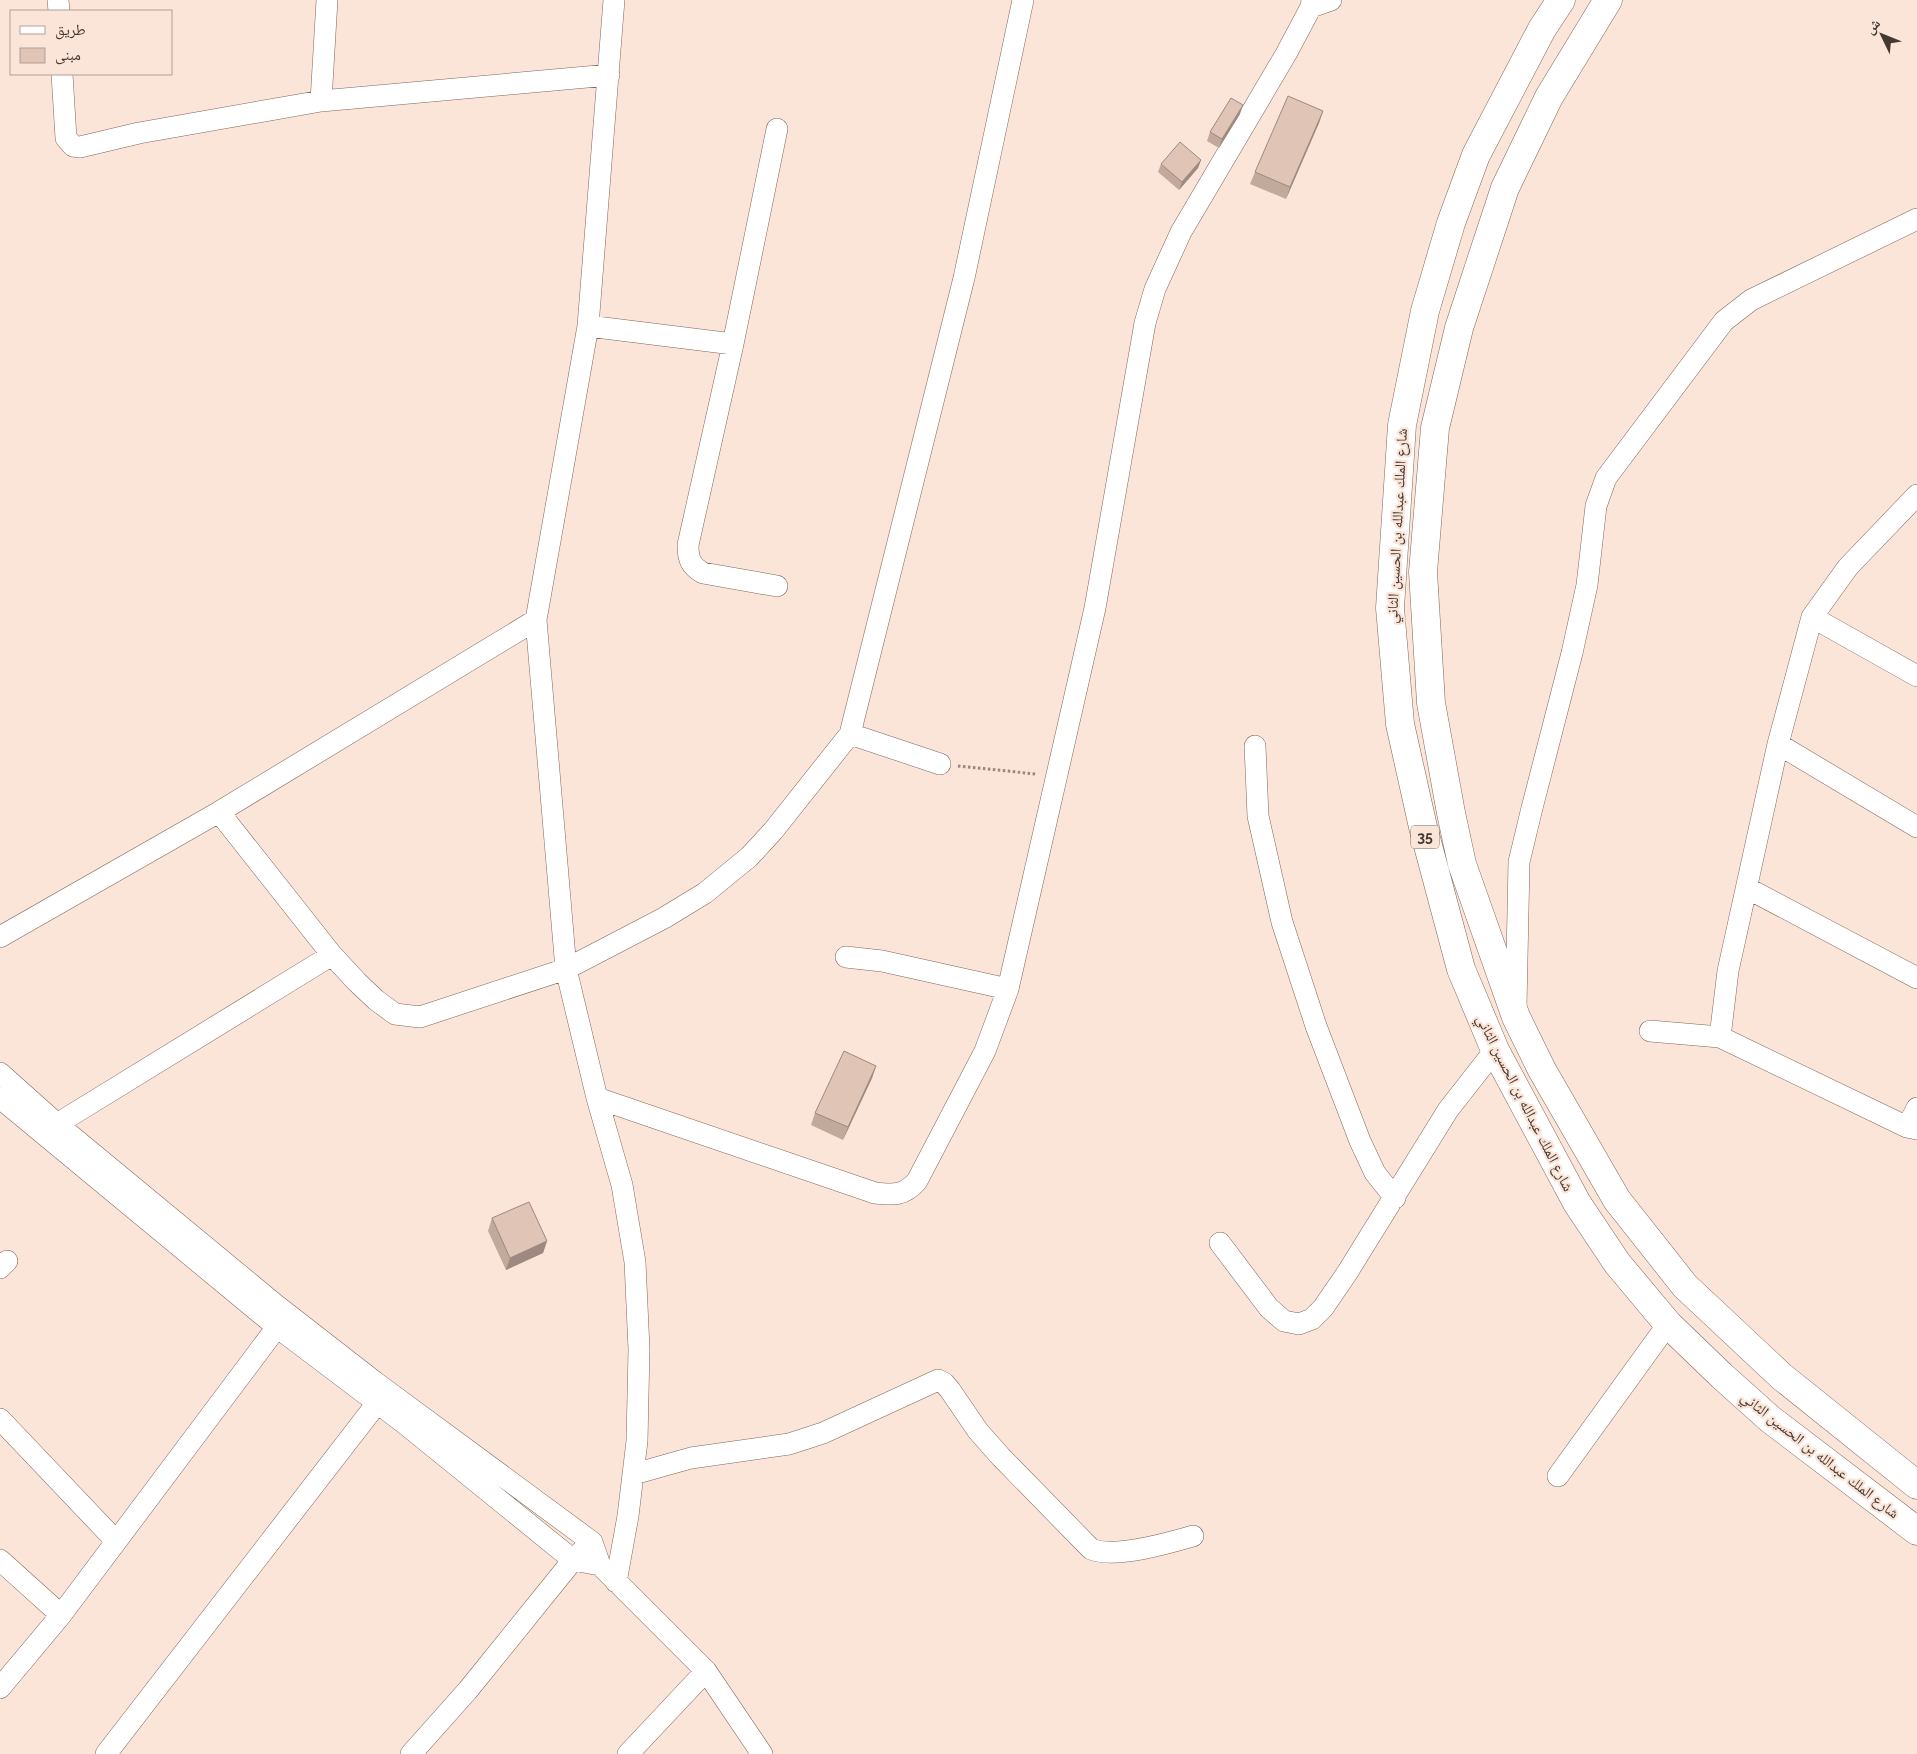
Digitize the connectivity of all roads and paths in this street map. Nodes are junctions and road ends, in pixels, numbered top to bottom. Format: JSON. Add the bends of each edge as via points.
{"nodes":[{"id":1,"x":327,"y":0,"type":"edge"},
{"id":2,"x":614,"y":0,"type":"edge"},
{"id":3,"x":1023,"y":0,"type":"edge"},
{"id":4,"x":1561,"y":0,"type":"edge"},
{"id":5,"x":1608,"y":0,"type":"edge"},
{"id":6,"x":1318,"y":2,"type":"edge"},
{"id":7,"x":609,"y":74,"type":"junction"},
{"id":8,"x":62,"y":75,"type":"edge"},
{"id":9,"x":321,"y":101,"type":"junction"},
{"id":10,"x":777,"y":130,"type":"dead end"},
{"id":11,"x":1917,"y":219,"type":"edge"},
{"id":12,"x":588,"y":326,"type":"junction"},
{"id":13,"x":733,"y":344,"type":"junction"},
{"id":14,"x":1915,"y":501,"type":"edge"},
{"id":15,"x":777,"y":586,"type":"dead end"},
{"id":16,"x":1812,"y":617,"type":"junction"},
{"id":17,"x":536,"y":620,"type":"junction"},
{"id":18,"x":1917,"y":676,"type":"edge"},
{"id":19,"x":850,"y":734,"type":"junction"},
{"id":20,"x":1778,"y":744,"type":"junction"},
{"id":21,"x":1255,"y":746,"type":"dead end"},
{"id":22,"x":940,"y":764,"type":"joint"},
{"id":23,"x":1056,"y":776,"type":"junction"},
{"id":24,"x":219,"y":812,"type":"junction"},
{"id":25,"x":1917,"y":827,"type":"edge"},
{"id":26,"x":1746,"y":888,"type":"junction"},
{"id":27,"x":0,"y":937,"type":"edge"},
{"id":28,"x":332,"y":955,"type":"junction"},
{"id":29,"x":846,"y":957,"type":"dead end"},
{"id":30,"x":566,"y":969,"type":"junction"},
{"id":31,"x":1917,"y":978,"type":"edge"},
{"id":32,"x":1008,"y":989,"type":"junction"},
{"id":33,"x":1516,"y":1017,"type":"junction"},
{"id":34,"x":1650,"y":1031,"type":"dead end"},
{"id":35,"x":1720,"y":1037,"type":"junction"},
{"id":36,"x":1495,"y":1050,"type":"junction"},
{"id":37,"x":1,"y":1083,"type":"edge"},
{"id":38,"x":597,"y":1098,"type":"junction"},
{"id":39,"x":1917,"y":1108,"type":"edge"},
{"id":40,"x":57,"y":1124,"type":"junction"},
{"id":41,"x":1912,"y":1128,"type":"edge"},
{"id":42,"x":1395,"y":1198,"type":"junction"},
{"id":43,"x":1220,"y":1243,"type":"dead end"},
{"id":44,"x":1668,"y":1324,"type":"junction"},
{"id":45,"x":277,"y":1327,"type":"junction"},
{"id":46,"x":378,"y":1402,"type":"junction"},
{"id":47,"x":0,"y":1419,"type":"edge"},
{"id":48,"x":634,"y":1474,"type":"junction"},
{"id":49,"x":1558,"y":1476,"type":"dead end"},
{"id":50,"x":1917,"y":1485,"type":"edge"},
{"id":51,"x":1917,"y":1531,"type":"edge"},
{"id":52,"x":1194,"y":1536,"type":"dead end"},
{"id":53,"x":115,"y":1540,"type":"junction"},
{"id":54,"x":592,"y":1542,"type":"junction"},
{"id":55,"x":0,"y":1560,"type":"edge"},
{"id":56,"x":573,"y":1560,"type":"junction"},
{"id":57,"x":600,"y":1565,"type":"junction"},
{"id":58,"x":616,"y":1582,"type":"junction"},
{"id":59,"x":60,"y":1615,"type":"junction"},
{"id":60,"x":706,"y":1671,"type":"junction"},
{"id":61,"x":0,"y":1688,"type":"edge"},
{"id":62,"x":106,"y":1754,"type":"edge"},
{"id":63,"x":411,"y":1754,"type":"edge"},
{"id":64,"x":628,"y":1754,"type":"edge"},
{"id":65,"x":762,"y":1754,"type":"edge"}],
"edges":[{"from":1,"to":9,"type":"street"},
{"from":2,"to":7,"type":"street"},
{"from":3,"to":19,"type":"street","via":[[964,278]]},
{"from":4,"to":36,"type":"highway","name":"شارع الملك عبدالله بن الحسين الثاني","number":"35","via":[[1542,29],[1476,155],[1451,223],[1426,310],[1402,425],[1390,608],[1400,724],[1423,827],[1461,969]]},
{"from":5,"to":33,"type":"highway","name":"شارع الملك عبدالله بن الحسين الثاني","number":"35","via":[[1549,97],[1505,188],[1459,328],[1435,428],[1423,572],[1431,703],[1462,864]]},
{"from":6,"to":23,"type":"street","via":[[1181,232],[1155,289],[1145,322],[1095,608]]},
{"from":7,"to":9,"type":"street"},
{"from":7,"to":12,"type":"street"},
{"from":8,"to":9,"type":"street","via":[[66,138],[80,147],[139,133]]},
{"from":10,"to":13,"type":"street"},
{"from":11,"to":33,"type":"street","via":[[1751,300],[1724,321],[1606,478],[1596,506],[1587,585],[1572,653],[1519,862]]},
{"from":12,"to":13,"type":"street"},
{"from":12,"to":17,"type":"street"},
{"from":13,"to":15,"type":"street","via":[[688,557],[693,567],[704,573]]},
{"from":14,"to":16,"type":"street","via":[[1848,567]]},
{"from":16,"to":18,"type":"street"},
{"from":16,"to":20,"type":"street"},
{"from":17,"to":24,"type":"street"},
{"from":17,"to":30,"type":"street"},
{"from":19,"to":22,"type":"street"},
{"from":19,"to":30,"type":"street","via":[[773,831],[705,893]]},
{"from":20,"to":25,"type":"street"},
{"from":20,"to":26,"type":"street"},
{"from":21,"to":42,"type":"street","via":[[1258,816],[1282,922],[1316,1026],[1360,1141],[1374,1173]]},
{"from":22,"to":23,"type":"path"},
{"from":23,"to":32,"type":"street"},
{"from":24,"to":27,"type":"street"},
{"from":24,"to":28,"type":"street"},
{"from":26,"to":31,"type":"street"},
{"from":26,"to":35,"type":"street","via":[[1728,971]]},
{"from":28,"to":30,"type":"street","via":[[376,1000],[395,1014],[420,1017]]},
{"from":28,"to":40,"type":"street"},
{"from":29,"to":32,"type":"street","via":[[882,961]]},
{"from":30,"to":38,"type":"street"},
{"from":32,"to":38,"type":"street","via":[[985,1052],[917,1181],[903,1194],[875,1193]]},
{"from":33,"to":50,"type":"highway","name":"شارع الملك عبدالله بن الحسين الثاني","number":"35","via":[[1542,1070],[1617,1200],[1685,1286],[1781,1376]]},
{"from":34,"to":35,"type":"street"},
{"from":35,"to":41,"type":"street"},
{"from":36,"to":42,"type":"street","via":[[1448,1110]]},
{"from":36,"to":44,"type":"highway","name":"شارع الملك عبدالله بن الحسين الثاني","number":"35","via":[[1577,1204],[1617,1263]]},
{"from":37,"to":40,"type":"street"},
{"from":37,"to":45,"type":"street"},
{"from":38,"to":48,"type":"street","via":[[622,1185],[635,1262],[639,1359]]},
{"from":39,"to":41,"type":"street"},
{"from":40,"to":54,"type":"street","via":[[276,1305]]},
{"from":42,"to":43,"type":"street","via":[[1323,1308],[1299,1324],[1284,1321],[1269,1308]]},
{"from":44,"to":49,"type":"street"},
{"from":44,"to":51,"type":"highway","name":"شارع الملك عبدالله بن الحسين الثاني","number":"35","via":[[1770,1420]]},
{"from":45,"to":46,"type":"street"},
{"from":45,"to":53,"type":"street"},
{"from":46,"to":56,"type":"street"},
{"from":46,"to":62,"type":"street"},
{"from":47,"to":53,"type":"street"},
{"from":48,"to":52,"type":"street","via":[[691,1458],[789,1444],[823,1433],[938,1380],[950,1390],[1001,1457],[1091,1549],[1110,1553],[1164,1545]]},
{"from":48,"to":58,"type":"street"},
{"from":53,"to":59,"type":"street"},
{"from":54,"to":56,"type":"street"},
{"from":54,"to":57,"type":"street"},
{"from":55,"to":59,"type":"street"},
{"from":56,"to":57,"type":"street"},
{"from":56,"to":63,"type":"street"},
{"from":57,"to":58,"type":"street"},
{"from":58,"to":60,"type":"street"},
{"from":59,"to":61,"type":"street"},
{"from":60,"to":64,"type":"street"},
{"from":60,"to":65,"type":"street"}]}
